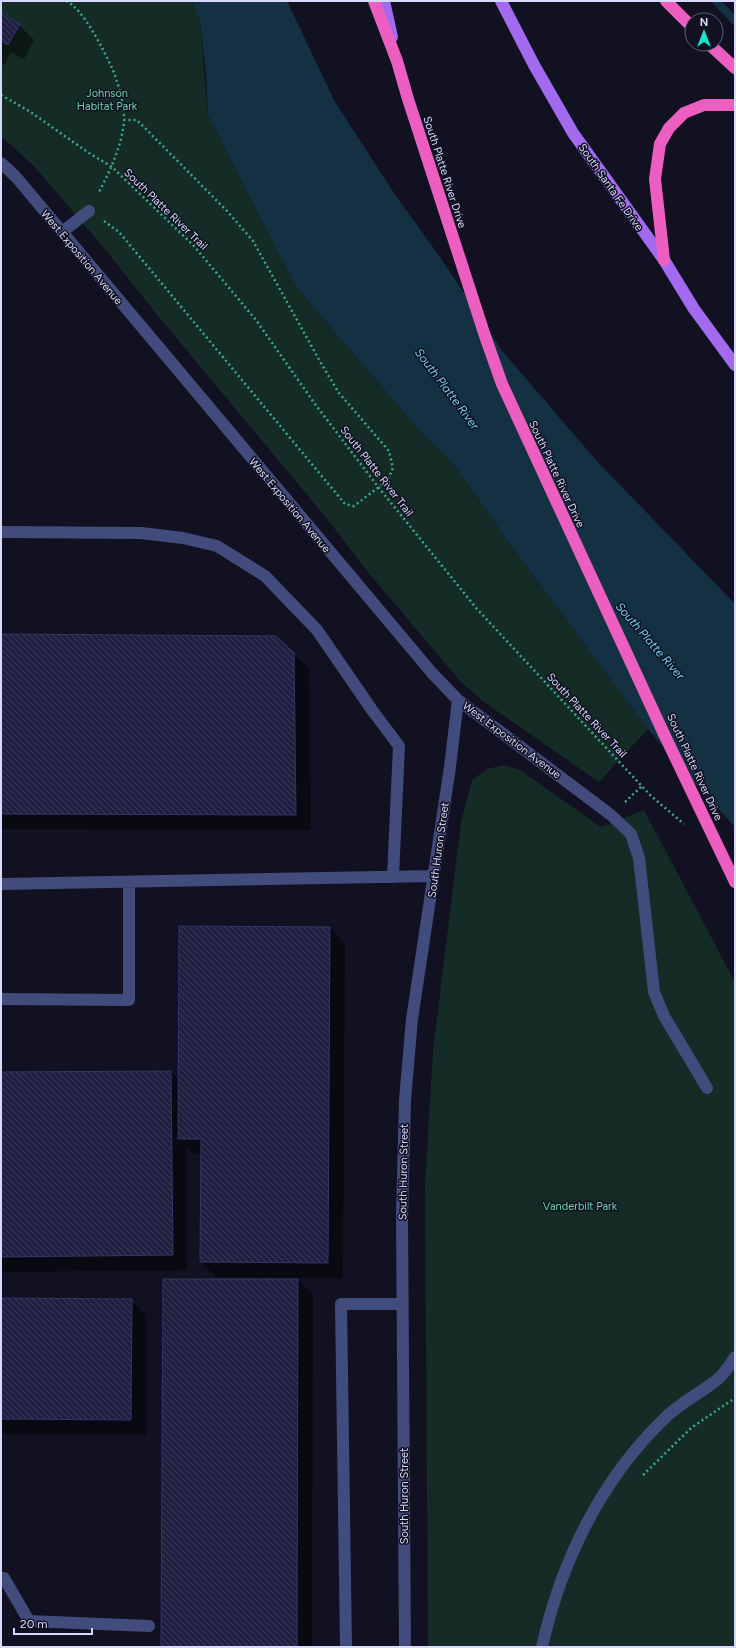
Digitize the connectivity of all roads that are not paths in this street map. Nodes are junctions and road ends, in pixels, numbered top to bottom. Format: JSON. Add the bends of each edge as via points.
{"nodes":[{"id":1,"x":374,"y":1,"type":"edge"},
{"id":2,"x":384,"y":1,"type":"edge"},
{"id":3,"x":501,"y":1,"type":"edge"},
{"id":4,"x":666,"y":1,"type":"edge"},
{"id":5,"x":684,"y":19,"type":"edge"},
{"id":6,"x":718,"y":52,"type":"edge"},
{"id":7,"x":397,"y":61,"type":"junction"},
{"id":8,"x":735,"y":68,"type":"edge"},
{"id":9,"x":735,"y":105,"type":"edge"},
{"id":10,"x":1,"y":163,"type":"edge"},
{"id":11,"x":89,"y":211,"type":"road end"},
{"id":12,"x":62,"y":232,"type":"junction"},
{"id":13,"x":664,"y":260,"type":"junction"},
{"id":14,"x":735,"y":365,"type":"edge"},
{"id":15,"x":1,"y":532,"type":"edge"},
{"id":16,"x":458,"y":700,"type":"junction"},
{"id":17,"x":434,"y":876,"type":"junction"},
{"id":18,"x":394,"y":877,"type":"junction"},
{"id":19,"x":129,"y":882,"type":"junction"},
{"id":20,"x":735,"y":882,"type":"edge"},
{"id":21,"x":1,"y":884,"type":"edge"},
{"id":22,"x":1,"y":999,"type":"edge"},
{"id":23,"x":707,"y":1088,"type":"dead end"},
{"id":24,"x":402,"y":1304,"type":"junction"},
{"id":25,"x":735,"y":1357,"type":"edge"},
{"id":26,"x":1,"y":1578,"type":"edge"},
{"id":27,"x":149,"y":1626,"type":"dead end"},
{"id":28,"x":346,"y":1647,"type":"edge"},
{"id":29,"x":405,"y":1647,"type":"edge"},
{"id":30,"x":542,"y":1647,"type":"edge"}],
"edges":[{"from":1,"to":7,"type":"highway","name":"South Platte River Drive"},
{"from":2,"to":7,"type":"main road"},
{"from":3,"to":13,"type":"main road","name":"South Santa Fe Drive","via":[[574,133]]},
{"from":4,"to":5,"type":"highway"},
{"from":6,"to":8,"type":"highway"},
{"from":7,"to":20,"type":"highway","name":"South Platte River Drive","bridge":true,"via":[[502,384]]},
{"from":9,"to":13,"type":"highway","via":[[704,105],[684,113],[669,128],[660,144],[655,179]]},
{"from":10,"to":12,"type":"street","name":"West Exposition Avenue"},
{"from":11,"to":12,"type":"street"},
{"from":12,"to":16,"type":"street","name":"West Exposition Avenue","via":[[396,631]]},
{"from":13,"to":14,"type":"main road","name":"South Santa Fe Drive","via":[[694,309]]},
{"from":15,"to":18,"type":"street","via":[[141,533],[183,538],[217,546],[265,576],[317,630],[400,746]]},
{"from":16,"to":17,"type":"street","name":"South Huron Street"},
{"from":16,"to":23,"type":"street","name":"West Exposition Avenue","via":[[611,815],[631,834],[639,858],[654,992],[664,1016]]},
{"from":17,"to":18,"type":"street"},
{"from":17,"to":24,"type":"street","name":"South Huron Street","via":[[412,1019],[408,1072],[403,1169]]},
{"from":18,"to":19,"type":"street"},
{"from":19,"to":21,"type":"street"},
{"from":19,"to":22,"type":"street","via":[[129,1000]]},
{"from":24,"to":28,"type":"street","via":[[341,1304]]},
{"from":24,"to":29,"type":"street","name":"South Huron Street"},
{"from":25,"to":30,"type":"street","via":[[719,1378],[674,1410],[650,1433],[606,1489],[571,1558]]},
{"from":26,"to":27,"type":"street","via":[[4,1578],[29,1621]]}]}
